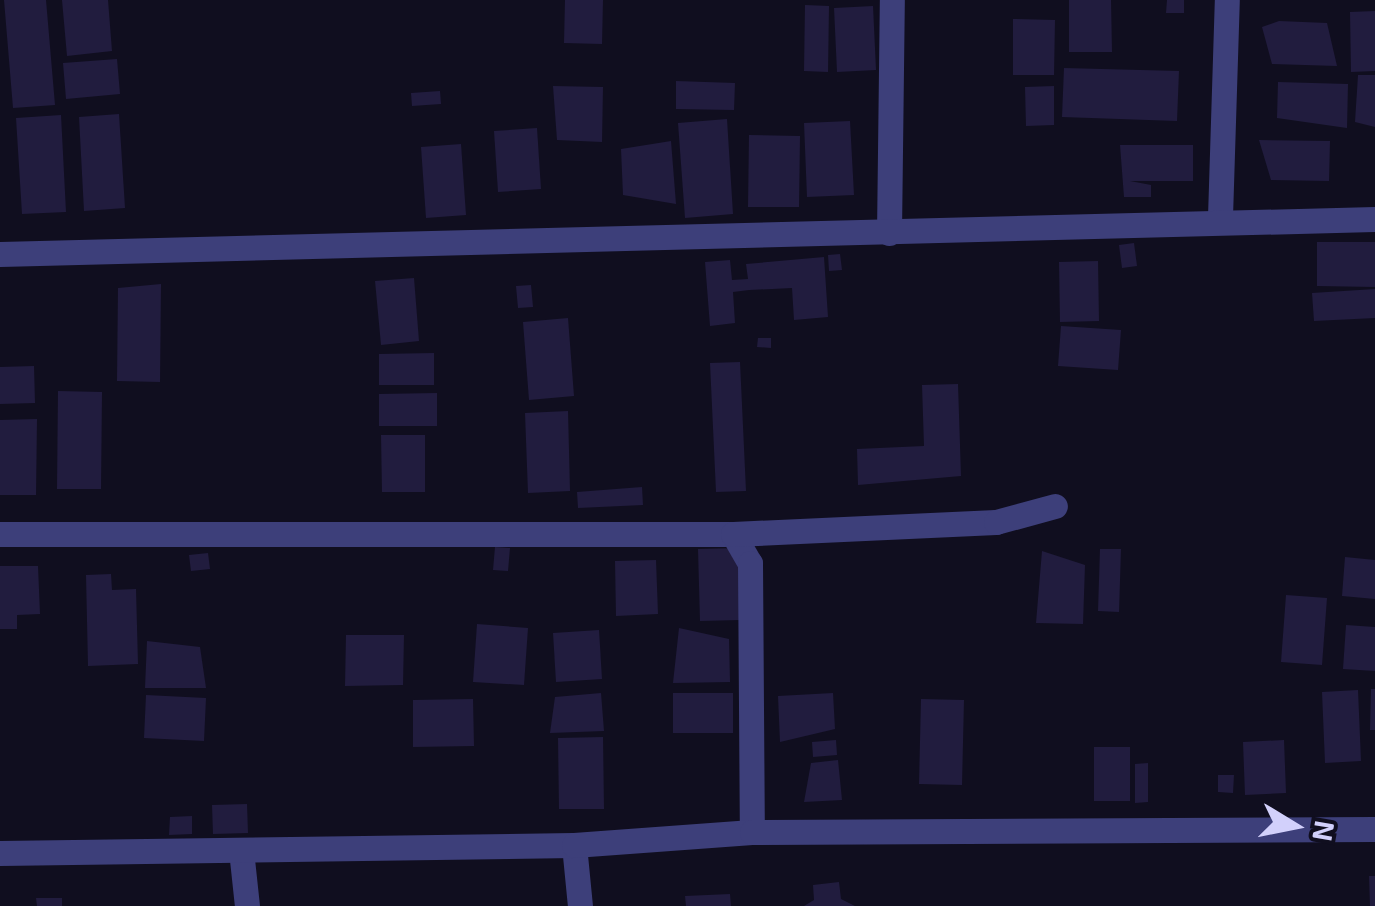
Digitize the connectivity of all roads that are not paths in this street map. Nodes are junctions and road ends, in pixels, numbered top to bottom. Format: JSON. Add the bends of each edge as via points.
{"nodes":[{"id":1,"x":892,"y":0,"type":"edge"},
{"id":2,"x":1227,"y":0,"type":"edge"},
{"id":3,"x":1220,"y":217,"type":"junction"},
{"id":4,"x":1375,"y":219,"type":"edge"},
{"id":5,"x":889,"y":233,"type":"junction"},
{"id":6,"x":0,"y":254,"type":"edge"},
{"id":7,"x":1055,"y":506,"type":"dead end"},
{"id":8,"x":0,"y":534,"type":"edge"},
{"id":9,"x":733,"y":534,"type":"junction"},
{"id":10,"x":1375,"y":830,"type":"edge"},
{"id":11,"x":752,"y":832,"type":"junction"},
{"id":12,"x":574,"y":846,"type":"junction"},
{"id":13,"x":241,"y":850,"type":"junction"},
{"id":14,"x":0,"y":854,"type":"edge"},
{"id":15,"x":246,"y":906,"type":"edge"},
{"id":16,"x":580,"y":906,"type":"edge"}],
"edges":[{"from":1,"to":5,"type":"street"},
{"from":2,"to":3,"type":"street"},
{"from":3,"to":4,"type":"street"},
{"from":3,"to":5,"type":"street"},
{"from":5,"to":6,"type":"street"},
{"from":7,"to":9,"type":"street","via":[[996,522]]},
{"from":8,"to":9,"type":"street"},
{"from":9,"to":11,"type":"street","via":[[750,563]]},
{"from":10,"to":11,"type":"street"},
{"from":11,"to":12,"type":"street"},
{"from":12,"to":13,"type":"street"},
{"from":12,"to":16,"type":"street"},
{"from":13,"to":14,"type":"street"},
{"from":13,"to":15,"type":"street"}]}
